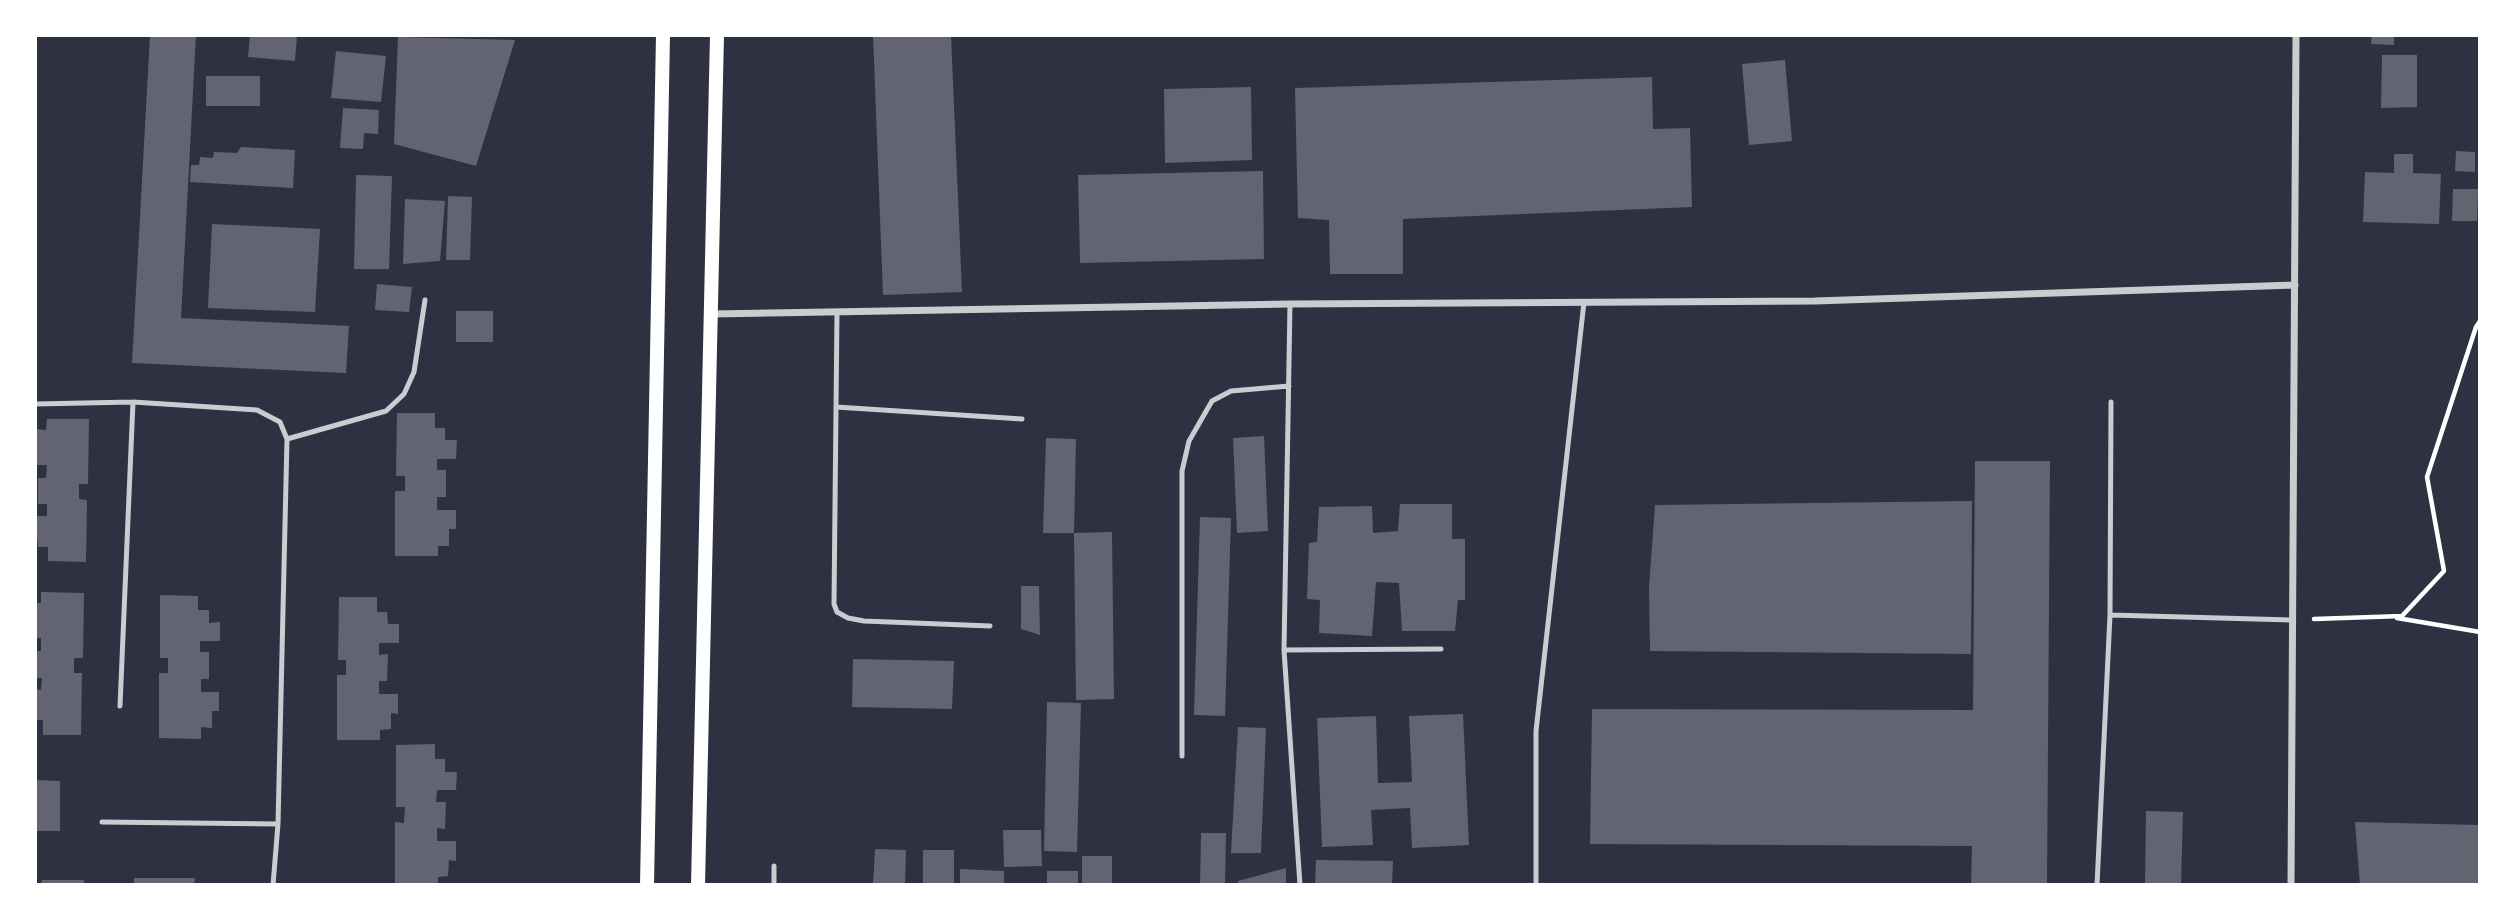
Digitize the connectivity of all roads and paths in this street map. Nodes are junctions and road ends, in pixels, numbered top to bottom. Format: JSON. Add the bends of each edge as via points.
{"nodes":[{"id":1,"x":663,"y":35,"type":"edge"},
{"id":2,"x":717,"y":35,"type":"edge"},
{"id":3,"x":2297,"y":35,"type":"edge"},
{"id":4,"x":2295,"y":285,"type":"junction"},
{"id":5,"x":425,"y":300,"type":"dead end"},
{"id":6,"x":1584,"y":302,"type":"junction"},
{"id":7,"x":1290,"y":304,"type":"junction"},
{"id":8,"x":837,"y":312,"type":"junction"},
{"id":9,"x":712,"y":314,"type":"junction"},
{"id":10,"x":2480,"y":321,"type":"edge"},
{"id":11,"x":1289,"y":386,"type":"junction"},
{"id":12,"x":133,"y":402,"type":"junction"},
{"id":13,"x":2111,"y":402,"type":"dead end"},
{"id":14,"x":35,"y":404,"type":"edge"},
{"id":15,"x":836,"y":407,"type":"junction"},
{"id":16,"x":1022,"y":419,"type":"dead end"},
{"id":17,"x":287,"y":439,"type":"junction"},
{"id":18,"x":2109,"y":615,"type":"junction"},
{"id":19,"x":2390,"y":616,"type":"junction"},
{"id":20,"x":2292,"y":620,"type":"junction"},
{"id":21,"x":990,"y":626,"type":"dead end"},
{"id":22,"x":2480,"y":632,"type":"edge"},
{"id":23,"x":1441,"y":649,"type":"dead end"},
{"id":24,"x":1284,"y":650,"type":"junction"},
{"id":25,"x":120,"y":706,"type":"dead end"},
{"id":26,"x":1182,"y":756,"type":"dead end"},
{"id":27,"x":102,"y":822,"type":"dead end"},
{"id":28,"x":278,"y":824,"type":"junction"},
{"id":29,"x":774,"y":866,"type":"dead end"},
{"id":30,"x":273,"y":885,"type":"edge"},
{"id":31,"x":647,"y":885,"type":"edge"},
{"id":32,"x":698,"y":885,"type":"edge"},
{"id":33,"x":774,"y":885,"type":"edge"},
{"id":34,"x":1300,"y":885,"type":"edge"},
{"id":35,"x":1536,"y":885,"type":"edge"},
{"id":36,"x":2097,"y":885,"type":"edge"},
{"id":37,"x":2291,"y":885,"type":"edge"}],
"edges":[{"from":1,"to":31,"type":"main road"},
{"from":2,"to":9,"type":"main road"},
{"from":3,"to":4,"type":"street"},
{"from":4,"to":6,"type":"street","via":[[1815,301]]},
{"from":4,"to":20,"type":"street"},
{"from":5,"to":17,"type":"lane","via":[[414,372],[404,394],[386,411]]},
{"from":6,"to":7,"type":"street"},
{"from":6,"to":35,"type":"lane","via":[[1536,731]]},
{"from":7,"to":8,"type":"street"},
{"from":7,"to":11,"type":"lane"},
{"from":8,"to":9,"type":"street"},
{"from":8,"to":15,"type":"lane"},
{"from":9,"to":32,"type":"main road"},
{"from":10,"to":19,"type":"path","via":[[2427,477],[2444,571],[2402,616]]},
{"from":11,"to":24,"type":"lane"},
{"from":11,"to":26,"type":"lane","via":[[1231,391],[1212,401],[1189,441],[1182,471]]},
{"from":12,"to":14,"type":"lane"},
{"from":12,"to":17,"type":"lane","via":[[257,410],[280,422]]},
{"from":12,"to":25,"type":"lane"},
{"from":13,"to":18,"type":"lane"},
{"from":15,"to":16,"type":"lane"},
{"from":15,"to":21,"type":"lane","via":[[837,612],[864,621]]},
{"from":17,"to":28,"type":"lane"},
{"from":18,"to":20,"type":"lane"},
{"from":18,"to":36,"type":"lane"},
{"from":19,"to":20,"type":"path"},
{"from":19,"to":22,"type":"path"},
{"from":20,"to":37,"type":"street"},
{"from":23,"to":24,"type":"lane"},
{"from":24,"to":34,"type":"lane"},
{"from":27,"to":28,"type":"lane"},
{"from":28,"to":30,"type":"lane"},
{"from":29,"to":33,"type":"lane"}]}
